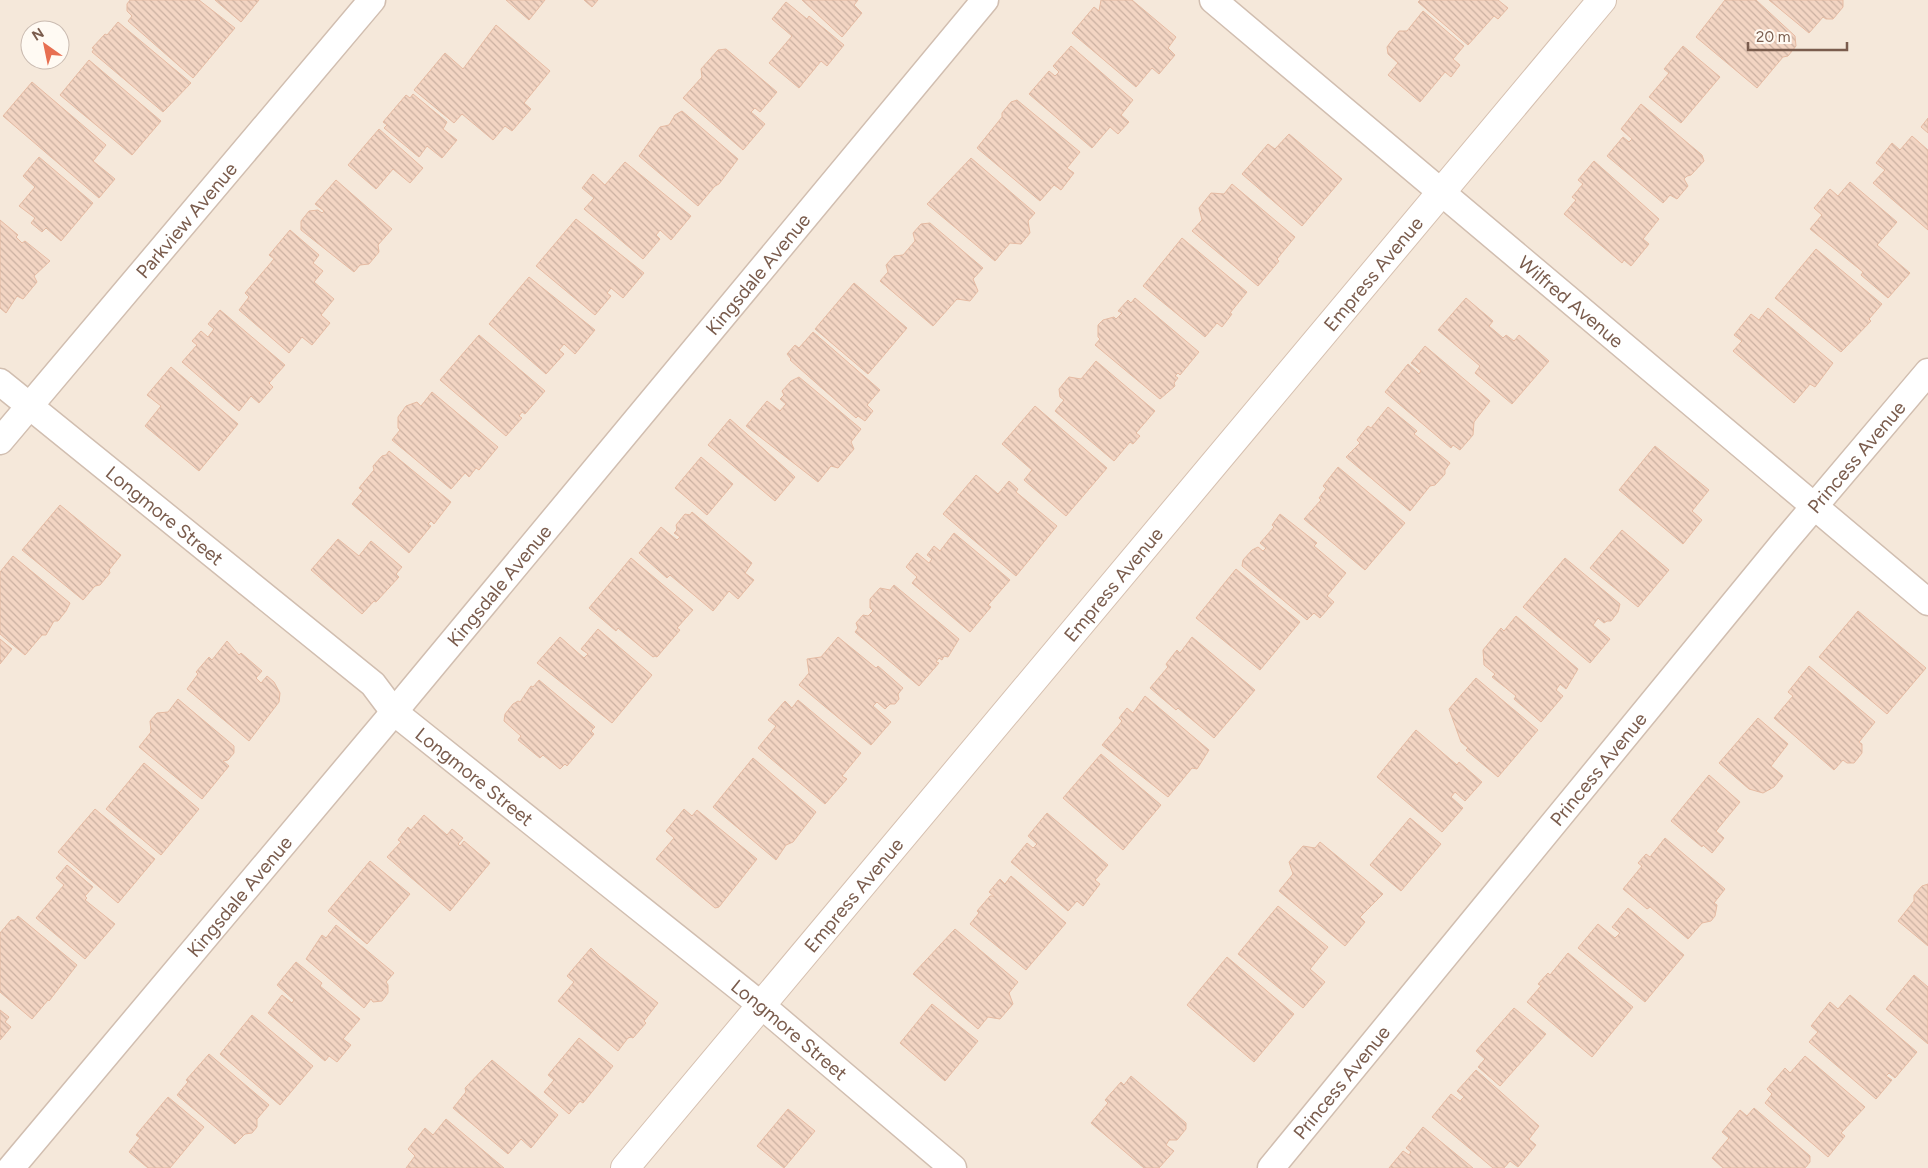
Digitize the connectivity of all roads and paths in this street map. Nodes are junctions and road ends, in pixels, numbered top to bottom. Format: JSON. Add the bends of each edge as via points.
{"nodes":[{"id":1,"x":372,"y":0,"type":"edge"},
{"id":2,"x":985,"y":0,"type":"edge"},
{"id":3,"x":1213,"y":0,"type":"edge"},
{"id":4,"x":1602,"y":0,"type":"edge"},
{"id":5,"x":1440,"y":191,"type":"junction"},
{"id":6,"x":1928,"y":372,"type":"edge"},
{"id":7,"x":0,"y":382,"type":"edge"},
{"id":8,"x":29,"y":406,"type":"junction"},
{"id":9,"x":0,"y":441,"type":"edge"},
{"id":10,"x":1814,"y":507,"type":"junction"},
{"id":11,"x":1928,"y":602,"type":"edge"},
{"id":12,"x":394,"y":712,"type":"junction"},
{"id":13,"x":761,"y":1005,"type":"junction"},
{"id":14,"x":11,"y":1168,"type":"edge"},
{"id":15,"x":625,"y":1168,"type":"edge"},
{"id":16,"x":953,"y":1168,"type":"edge"},
{"id":17,"x":1271,"y":1168,"type":"edge"}],
"edges":[{"from":1,"to":8,"type":"street","name":"Parkview Avenue"},
{"from":2,"to":12,"type":"street","name":"Kingsdale Avenue"},
{"from":3,"to":5,"type":"street","name":"Wilfred Avenue"},
{"from":4,"to":5,"type":"street","name":"Empress Avenue"},
{"from":5,"to":10,"type":"street","name":"Wilfred Avenue"},
{"from":5,"to":13,"type":"street","name":"Empress Avenue"},
{"from":6,"to":10,"type":"street","name":"Princess Avenue"},
{"from":7,"to":8,"type":"street","name":"Longmore Street"},
{"from":8,"to":9,"type":"street","name":"Parkview Avenue"},
{"from":8,"to":12,"type":"street","name":"Longmore Street","via":[[373,684]]},
{"from":10,"to":11,"type":"street","name":"Wilfred Avenue"},
{"from":10,"to":17,"type":"street","name":"Princess Avenue"},
{"from":12,"to":13,"type":"street","name":"Longmore Street"},
{"from":12,"to":14,"type":"street","name":"Kingsdale Avenue"},
{"from":13,"to":15,"type":"street","name":"Empress Avenue"},
{"from":13,"to":16,"type":"street","name":"Longmore Street"}]}
